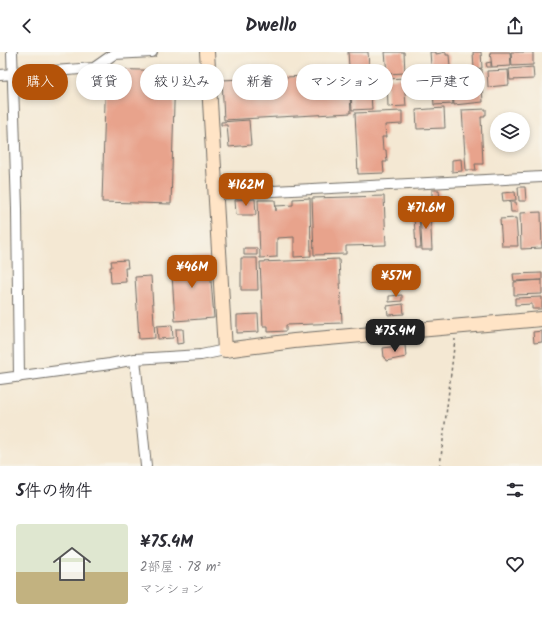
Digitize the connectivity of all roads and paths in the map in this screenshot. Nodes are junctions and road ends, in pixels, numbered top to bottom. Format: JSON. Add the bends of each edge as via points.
{"nodes":[{"id":1,"x":12,"y":52,"type":"edge"},
{"id":2,"x":152,"y":52,"type":"edge"},
{"id":3,"x":207,"y":52,"type":"edge"},
{"id":4,"x":13,"y":64,"type":"edge"},
{"id":5,"x":68,"y":70,"type":"edge"},
{"id":6,"x":12,"y":74,"type":"edge"},
{"id":7,"x":0,"y":75,"type":"edge"},
{"id":8,"x":15,"y":100,"type":"edge"},
{"id":9,"x":542,"y":177,"type":"edge"},
{"id":10,"x":215,"y":194,"type":"junction"},
{"id":11,"x":542,"y":319,"type":"edge"},
{"id":12,"x":456,"y":327,"type":"junction"},
{"id":13,"x":225,"y":350,"type":"junction"},
{"id":14,"x":135,"y":359,"type":"junction"},
{"id":15,"x":19,"y":377,"type":"junction"},
{"id":16,"x":0,"y":379,"type":"edge"},
{"id":17,"x":146,"y":466,"type":"edge"},
{"id":18,"x":440,"y":466,"type":"edge"}],
"edges":[{"from":1,"to":4,"type":"street"},
{"from":2,"to":5,"type":"street","via":[[114,54],[94,68]]},
{"from":3,"to":10,"type":"street"},
{"from":6,"to":7,"type":"street"},
{"from":8,"to":15,"type":"street"},
{"from":9,"to":10,"type":"street"},
{"from":10,"to":13,"type":"street"},
{"from":11,"to":12,"type":"street"},
{"from":12,"to":13,"type":"street","via":[[294,341]]},
{"from":12,"to":18,"type":"path"},
{"from":13,"to":14,"type":"street","via":[[202,355]]},
{"from":14,"to":15,"type":"street"},
{"from":14,"to":17,"type":"street"},
{"from":15,"to":16,"type":"street"}]}
